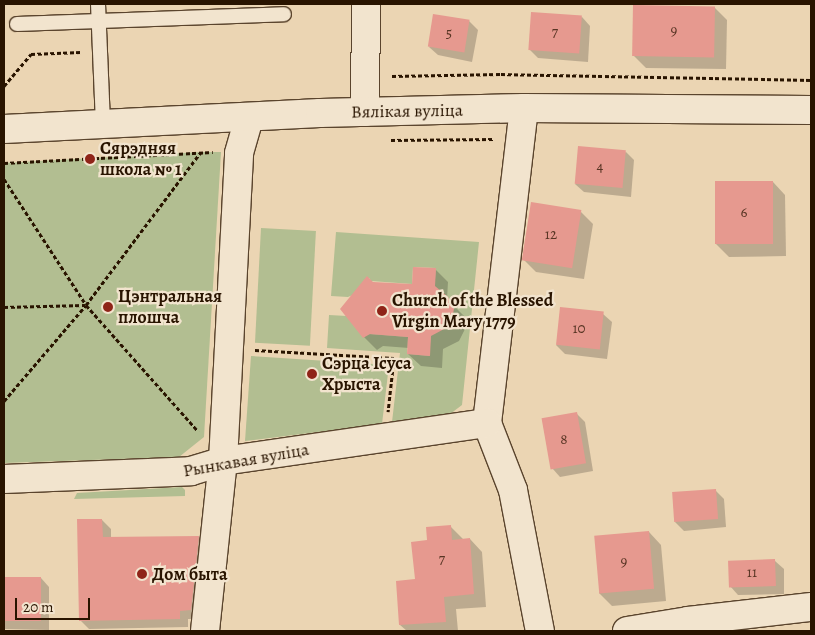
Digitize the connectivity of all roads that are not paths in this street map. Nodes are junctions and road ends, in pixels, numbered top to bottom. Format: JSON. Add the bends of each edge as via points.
{"nodes":[{"id":1,"x":98,"y":4,"type":"edge"},
{"id":2,"x":366,"y":4,"type":"edge"},
{"id":3,"x":284,"y":14,"type":"dead end"},
{"id":4,"x":99,"y":20,"type":"junction"},
{"id":5,"x":17,"y":24,"type":"dead end"},
{"id":6,"x":524,"y":108,"type":"junction"},
{"id":7,"x":811,"y":110,"type":"edge"},
{"id":8,"x":364,"y":112,"type":"junction"},
{"id":9,"x":249,"y":118,"type":"junction"},
{"id":10,"x":103,"y":125,"type":"junction"},
{"id":11,"x":4,"y":129,"type":"edge"},
{"id":12,"x":487,"y":422,"type":"junction"},
{"id":13,"x":223,"y":461,"type":"junction"},
{"id":14,"x":4,"y":479,"type":"edge"},
{"id":15,"x":811,"y":607,"type":"edge"},
{"id":16,"x":205,"y":631,"type":"edge"},
{"id":17,"x":540,"y":631,"type":"edge"},
{"id":18,"x":627,"y":631,"type":"edge"}],
"edges":[{"from":1,"to":4,"type":"lane"},
{"from":2,"to":8,"type":"street"},
{"from":3,"to":4,"type":"lane"},
{"from":4,"to":5,"type":"lane"},
{"from":4,"to":10,"type":"lane"},
{"from":6,"to":7,"type":"street","name":"Вялікая вуліца"},
{"from":6,"to":8,"type":"street","name":"Вялікая вуліца"},
{"from":6,"to":12,"type":"street"},
{"from":8,"to":9,"type":"street","name":"Вялікая вуліца"},
{"from":9,"to":10,"type":"street","name":"Вялікая вуліца"},
{"from":9,"to":13,"type":"street","via":[[238,153]]},
{"from":10,"to":11,"type":"street","name":"Вялікая вуліца"},
{"from":12,"to":13,"type":"street","name":"Рынкавая вуліца"},
{"from":12,"to":17,"type":"street","via":[[513,490]]},
{"from":13,"to":14,"type":"street","name":"Рынкавая вуліца","via":[[191,472]]},
{"from":13,"to":16,"type":"street"},
{"from":15,"to":18,"type":"street"}]}
